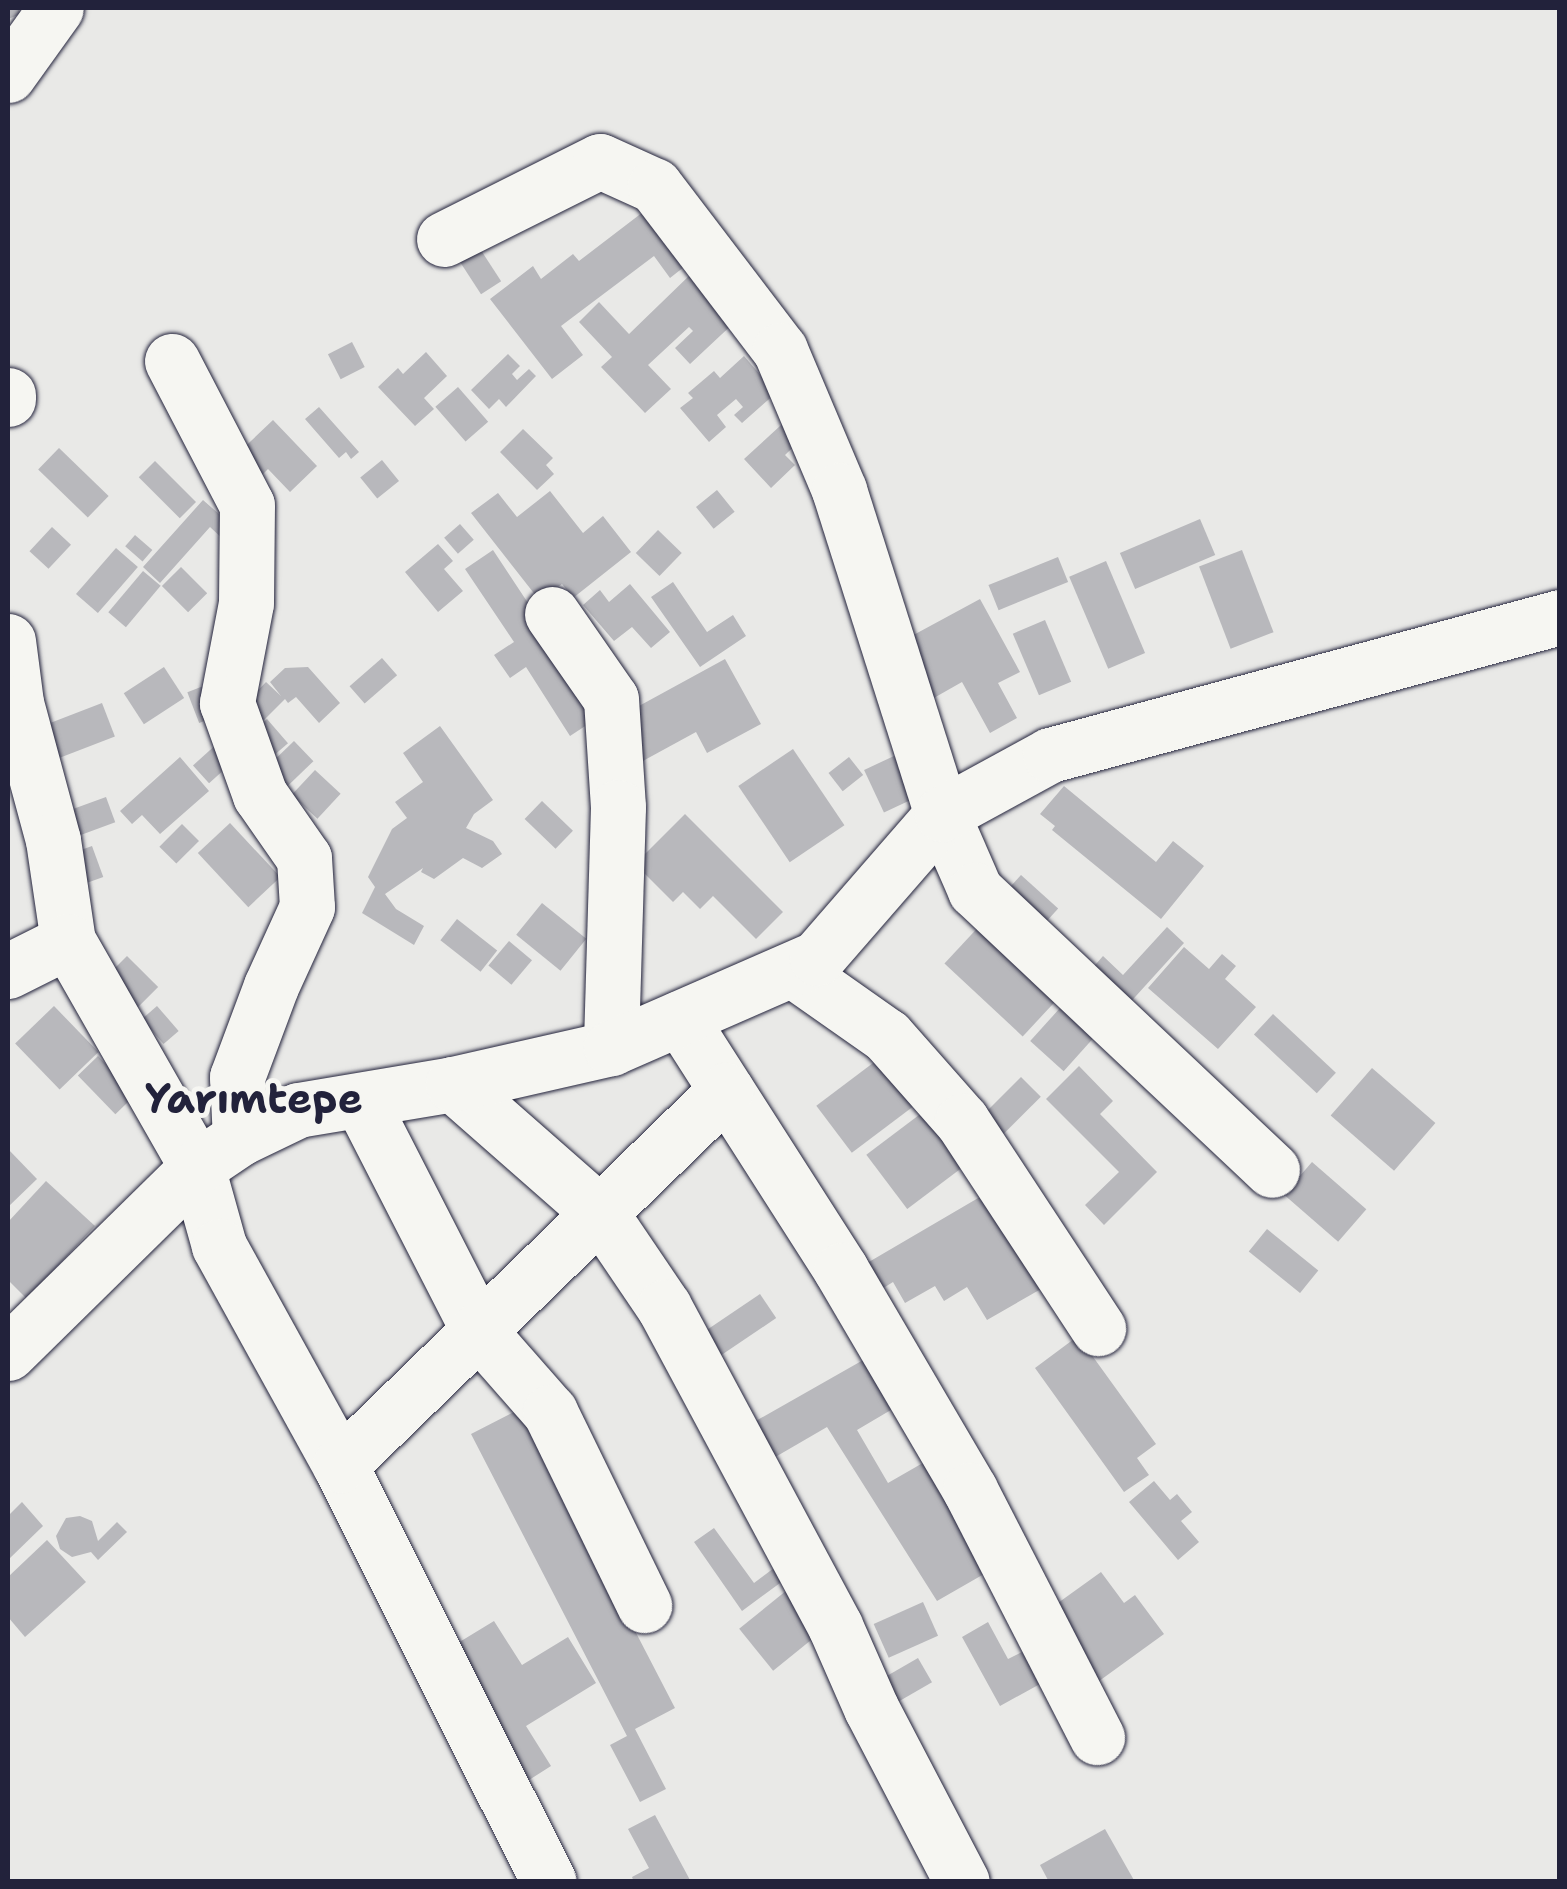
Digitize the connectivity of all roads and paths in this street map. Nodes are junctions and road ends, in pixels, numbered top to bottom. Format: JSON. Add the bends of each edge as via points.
{"nodes":[{"id":1,"x":56,"y":8,"type":"edge"},
{"id":2,"x":8,"y":74,"type":"edge"},
{"id":3,"x":444,"y":239,"type":"dead end"},
{"id":4,"x":172,"y":361,"type":"dead end"},
{"id":5,"x":552,"y":614,"type":"dead end"},
{"id":6,"x":1560,"y":617,"type":"edge"},
{"id":7,"x":8,"y":641,"type":"edge"},
{"id":8,"x":12,"y":704,"type":"edge"},
{"id":9,"x":942,"y":814,"type":"junction"},
{"id":10,"x":68,"y":940,"type":"junction"},
{"id":11,"x":792,"y":970,"type":"junction"},
{"id":12,"x":8,"y":971,"type":"edge"},
{"id":13,"x":680,"y":1018,"type":"junction"},
{"id":14,"x":611,"y":1048,"type":"junction"},
{"id":15,"x":452,"y":1084,"type":"junction"},
{"id":16,"x":726,"y":1090,"type":"junction"},
{"id":17,"x":361,"y":1101,"type":"junction"},
{"id":18,"x":219,"y":1153,"type":"junction"},
{"id":19,"x":1272,"y":1170,"type":"dead end"},
{"id":20,"x":601,"y":1214,"type":"junction"},
{"id":21,"x":1098,"y":1328,"type":"dead end"},
{"id":22,"x":478,"y":1330,"type":"junction"},
{"id":23,"x":8,"y":1353,"type":"edge"},
{"id":24,"x":340,"y":1466,"type":"junction"},
{"id":25,"x":644,"y":1605,"type":"dead end"},
{"id":26,"x":1097,"y":1737,"type":"dead end"},
{"id":27,"x":549,"y":1882,"type":"edge"},
{"id":28,"x":962,"y":1882,"type":"edge"}],
"edges":[{"from":1,"to":2,"type":"street"},
{"from":3,"to":9,"type":"street","via":[[600,161],[654,186],[780,350],[839,490]]},
{"from":4,"to":18,"type":"street","via":[[247,505],[246,603],[227,704],[260,795],[304,858],[307,906],[238,1077]]},
{"from":5,"to":14,"type":"street","via":[[611,699],[618,807]]},
{"from":6,"to":9,"type":"street","via":[[1050,755]]},
{"from":7,"to":8,"type":"street"},
{"from":8,"to":10,"type":"street","via":[[53,840]]},
{"from":9,"to":11,"type":"street","via":[[818,958]]},
{"from":9,"to":19,"type":"street","via":[[975,890]]},
{"from":10,"to":12,"type":"street"},
{"from":10,"to":18,"type":"street"},
{"from":11,"to":13,"type":"street"},
{"from":11,"to":21,"type":"street","via":[[887,1036],[962,1121]]},
{"from":13,"to":14,"type":"street"},
{"from":13,"to":16,"type":"street"},
{"from":14,"to":15,"type":"street"},
{"from":15,"to":17,"type":"street"},
{"from":15,"to":20,"type":"street"},
{"from":16,"to":20,"type":"street"},
{"from":16,"to":26,"type":"street","via":[[970,1490]]},
{"from":17,"to":18,"type":"street","via":[[298,1110]]},
{"from":17,"to":22,"type":"street"},
{"from":18,"to":23,"type":"street"},
{"from":18,"to":24,"type":"street","via":[[219,1246]]},
{"from":20,"to":22,"type":"street"},
{"from":20,"to":28,"type":"street","via":[[664,1307],[835,1626]]},
{"from":22,"to":24,"type":"street"},
{"from":22,"to":25,"type":"street","via":[[550,1412]]},
{"from":24,"to":27,"type":"street"}]}
